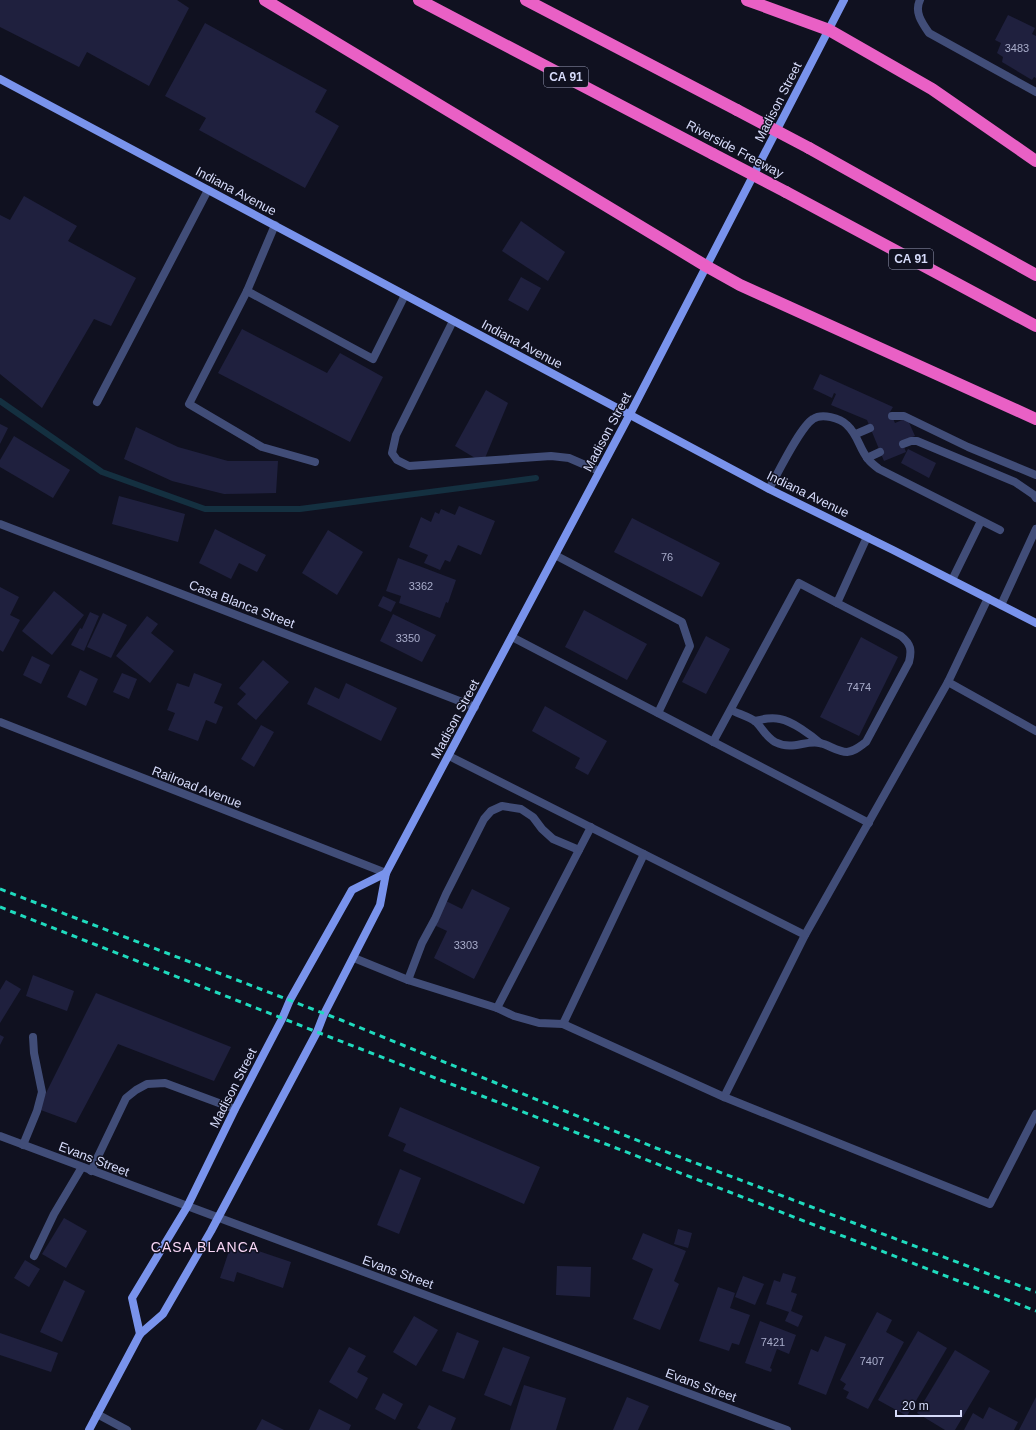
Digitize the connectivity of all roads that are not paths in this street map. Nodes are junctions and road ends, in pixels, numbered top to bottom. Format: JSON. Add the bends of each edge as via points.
{"nodes":[{"id":1,"x":265,"y":0,"type":"edge"},
{"id":2,"x":419,"y":0,"type":"edge"},
{"id":3,"x":526,"y":0,"type":"edge"},
{"id":4,"x":747,"y":0,"type":"edge"},
{"id":5,"x":844,"y":0,"type":"edge"},
{"id":6,"x":920,"y":0,"type":"edge"},
{"id":7,"x":829,"y":30,"type":"junction"},
{"id":8,"x":0,"y":79,"type":"edge"},
{"id":9,"x":1036,"y":92,"type":"edge"},
{"id":10,"x":1036,"y":161,"type":"edge"},
{"id":11,"x":208,"y":190,"type":"junction"},
{"id":12,"x":275,"y":225,"type":"junction"},
{"id":13,"x":706,"y":266,"type":"junction"},
{"id":14,"x":1036,"y":275,"type":"edge"},
{"id":15,"x":247,"y":291,"type":"junction"},
{"id":16,"x":405,"y":295,"type":"junction"},
{"id":17,"x":453,"y":321,"type":"junction"},
{"id":18,"x":1036,"y":326,"type":"edge"},
{"id":19,"x":97,"y":402,"type":"dead end"},
{"id":20,"x":630,"y":414,"type":"junction"},
{"id":21,"x":892,"y":416,"type":"dead end"},
{"id":22,"x":1036,"y":419,"type":"edge"},
{"id":23,"x":870,"y":428,"type":"dead end"},
{"id":24,"x":856,"y":434,"type":"junction"},
{"id":25,"x":903,"y":444,"type":"dead end"},
{"id":26,"x":880,"y":452,"type":"dead end"},
{"id":27,"x":867,"y":458,"type":"junction"},
{"id":28,"x":315,"y":462,"type":"dead end"},
{"id":29,"x":600,"y":471,"type":"junction"},
{"id":30,"x":1036,"y":475,"type":"edge"},
{"id":31,"x":769,"y":489,"type":"junction"},
{"id":32,"x":1036,"y":498,"type":"edge"},
{"id":33,"x":981,"y":521,"type":"junction"},
{"id":34,"x":0,"y":524,"type":"edge"},
{"id":35,"x":1036,"y":529,"type":"edge"},
{"id":36,"x":1000,"y":530,"type":"dead end"},
{"id":37,"x":867,"y":537,"type":"junction"},
{"id":38,"x":1036,"y":544,"type":"edge"},
{"id":39,"x":555,"y":555,"type":"junction"},
{"id":40,"x":1021,"y":562,"type":"junction"},
{"id":41,"x":952,"y":580,"type":"junction"},
{"id":42,"x":988,"y":598,"type":"junction"},
{"id":43,"x":837,"y":603,"type":"junction"},
{"id":44,"x":1001,"y":605,"type":"junction"},
{"id":45,"x":1036,"y":623,"type":"edge"},
{"id":46,"x":512,"y":637,"type":"junction"},
{"id":47,"x":948,"y":682,"type":"junction"},
{"id":48,"x":475,"y":707,"type":"junction"},
{"id":49,"x":731,"y":710,"type":"junction"},
{"id":50,"x":658,"y":713,"type":"junction"},
{"id":51,"x":755,"y":721,"type":"junction"},
{"id":52,"x":0,"y":722,"type":"edge"},
{"id":53,"x":1036,"y":731,"type":"edge"},
{"id":54,"x":713,"y":742,"type":"junction"},
{"id":55,"x":820,"y":743,"type":"junction"},
{"id":56,"x":449,"y":756,"type":"junction"},
{"id":57,"x":869,"y":823,"type":"junction"},
{"id":58,"x":590,"y":827,"type":"junction"},
{"id":59,"x":579,"y":850,"type":"junction"},
{"id":60,"x":644,"y":854,"type":"junction"},
{"id":61,"x":386,"y":873,"type":"junction"},
{"id":62,"x":805,"y":935,"type":"junction"},
{"id":63,"x":354,"y":958,"type":"junction"},
{"id":64,"x":408,"y":980,"type":"junction"},
{"id":65,"x":497,"y":1008,"type":"junction"},
{"id":66,"x":563,"y":1024,"type":"junction"},
{"id":67,"x":33,"y":1037,"type":"dead end"},
{"id":68,"x":724,"y":1097,"type":"junction"},
{"id":69,"x":235,"y":1109,"type":"junction"},
{"id":70,"x":1036,"y":1114,"type":"edge"},
{"id":71,"x":0,"y":1136,"type":"edge"},
{"id":72,"x":24,"y":1145,"type":"junction"},
{"id":73,"x":82,"y":1167,"type":"junction"},
{"id":74,"x":91,"y":1171,"type":"junction"},
{"id":75,"x":187,"y":1207,"type":"junction"},
{"id":76,"x":218,"y":1218,"type":"junction"},
{"id":77,"x":34,"y":1256,"type":"dead end"},
{"id":78,"x":140,"y":1334,"type":"junction"},
{"id":79,"x":97,"y":1414,"type":"junction"},
{"id":80,"x":89,"y":1430,"type":"edge"},
{"id":81,"x":127,"y":1430,"type":"edge"},
{"id":82,"x":787,"y":1430,"type":"edge"}],
"edges":[{"from":1,"to":13,"type":"highway"},
{"from":2,"to":18,"type":"highway","name":"Riverside Freeway","number":"CA 91","bridge":true},
{"from":3,"to":14,"type":"highway","bridge":true,"via":[[809,148]]},
{"from":4,"to":7,"type":"highway"},
{"from":5,"to":7,"type":"street","name":"Madison Street"},
{"from":6,"to":9,"type":"street","via":[[919,16],[929,33]]},
{"from":7,"to":10,"type":"highway","via":[[932,89]]},
{"from":7,"to":13,"type":"street","name":"Madison Street"},
{"from":8,"to":11,"type":"street","name":"Indiana Avenue"},
{"from":11,"to":12,"type":"street","name":"Indiana Avenue"},
{"from":11,"to":19,"type":"street"},
{"from":12,"to":15,"type":"street"},
{"from":12,"to":16,"type":"street","name":"Indiana Avenue"},
{"from":13,"to":20,"type":"street","name":"Madison Street"},
{"from":13,"to":22,"type":"highway","via":[[740,285]]},
{"from":15,"to":16,"type":"street","via":[[373,359]]},
{"from":15,"to":28,"type":"street","via":[[189,404],[262,447]]},
{"from":16,"to":17,"type":"street","name":"Indiana Avenue"},
{"from":17,"to":20,"type":"street","name":"Indiana Avenue"},
{"from":17,"to":29,"type":"street","via":[[396,435],[392,453],[397,460],[409,466],[551,456],[569,458]]},
{"from":20,"to":29,"type":"street","name":"Madison Street"},
{"from":20,"to":31,"type":"street","name":"Indiana Avenue"},
{"from":21,"to":30,"type":"street","via":[[904,416],[968,447]]},
{"from":23,"to":24,"type":"street"},
{"from":24,"to":27,"type":"street"},
{"from":24,"to":31,"type":"street","via":[[846,424],[829,417],[820,416],[812,419]]},
{"from":25,"to":32,"type":"street","via":[[917,441],[1015,482]]},
{"from":26,"to":27,"type":"street"},
{"from":27,"to":33,"type":"street","via":[[879,469]]},
{"from":29,"to":39,"type":"street","name":"Madison Street"},
{"from":31,"to":37,"type":"street","name":"Indiana Avenue"},
{"from":33,"to":36,"type":"street"},
{"from":33,"to":41,"type":"street"},
{"from":34,"to":48,"type":"street","name":"Casa Blanca Street"},
{"from":35,"to":40,"type":"street"},
{"from":37,"to":41,"type":"street","name":"Indiana Avenue"},
{"from":37,"to":43,"type":"street"},
{"from":38,"to":40,"type":"street"},
{"from":39,"to":46,"type":"street","name":"Madison Street"},
{"from":39,"to":50,"type":"street","via":[[682,622],[690,646]]},
{"from":40,"to":44,"type":"street"},
{"from":41,"to":42,"type":"street","name":"Indiana Avenue"},
{"from":42,"to":44,"type":"street","name":"Indiana Avenue"},
{"from":42,"to":47,"type":"street"},
{"from":43,"to":49,"type":"street","via":[[799,583]]},
{"from":43,"to":55,"type":"street","via":[[901,636],[911,647],[911,654],[910,662],[866,742],[855,750],[845,752]]},
{"from":44,"to":45,"type":"street","name":"Indiana Avenue"},
{"from":46,"to":48,"type":"street","name":"Madison Street"},
{"from":46,"to":50,"type":"street"},
{"from":47,"to":53,"type":"street"},
{"from":47,"to":57,"type":"street"},
{"from":48,"to":56,"type":"street","name":"Madison Street"},
{"from":49,"to":51,"type":"street"},
{"from":49,"to":54,"type":"street"},
{"from":50,"to":54,"type":"street"},
{"from":51,"to":55,"type":"street","via":[[781,719]]},
{"from":51,"to":55,"type":"street","via":[[767,736],[776,742],[788,746]]},
{"from":52,"to":61,"type":"street","name":"Railroad Avenue"},
{"from":54,"to":57,"type":"street"},
{"from":56,"to":58,"type":"street"},
{"from":56,"to":61,"type":"street","name":"Madison Street"},
{"from":57,"to":62,"type":"street"},
{"from":58,"to":59,"type":"street"},
{"from":58,"to":60,"type":"street"},
{"from":59,"to":64,"type":"street","via":[[553,839],[533,817],[521,809],[502,806],[491,810],[480,826],[422,943]]},
{"from":59,"to":65,"type":"street"},
{"from":60,"to":62,"type":"street"},
{"from":60,"to":66,"type":"street"},
{"from":61,"to":63,"type":"street","name":"Madison Street","via":[[380,905]]},
{"from":61,"to":69,"type":"street","name":"Madison Street","via":[[352,890],[290,1000]]},
{"from":62,"to":68,"type":"street"},
{"from":63,"to":64,"type":"street"},
{"from":63,"to":76,"type":"street","name":"Madison Street"},
{"from":64,"to":65,"type":"street"},
{"from":65,"to":66,"type":"street","via":[[539,1023]]},
{"from":66,"to":68,"type":"street"},
{"from":67,"to":72,"type":"street","via":[[42,1092]]},
{"from":68,"to":70,"type":"street","via":[[990,1204]]},
{"from":69,"to":74,"type":"street","via":[[165,1083],[148,1084],[126,1098]]},
{"from":69,"to":75,"type":"street","name":"Madison Street"},
{"from":71,"to":72,"type":"street","name":"Evans Street"},
{"from":72,"to":73,"type":"street","name":"Evans Street"},
{"from":73,"to":74,"type":"street","name":"Evans Street"},
{"from":73,"to":77,"type":"street","via":[[54,1214]]},
{"from":74,"to":75,"type":"street","name":"Evans Street"},
{"from":75,"to":76,"type":"street","name":"Evans Street"},
{"from":75,"to":78,"type":"street","name":"Madison Street","via":[[132,1298]]},
{"from":76,"to":78,"type":"street","name":"Madison Street","via":[[163,1314]]},
{"from":76,"to":82,"type":"street","name":"Evans Street"},
{"from":78,"to":79,"type":"street","name":"Madison Street"},
{"from":79,"to":80,"type":"street","name":"Madison Street"},
{"from":79,"to":81,"type":"street"}]}
